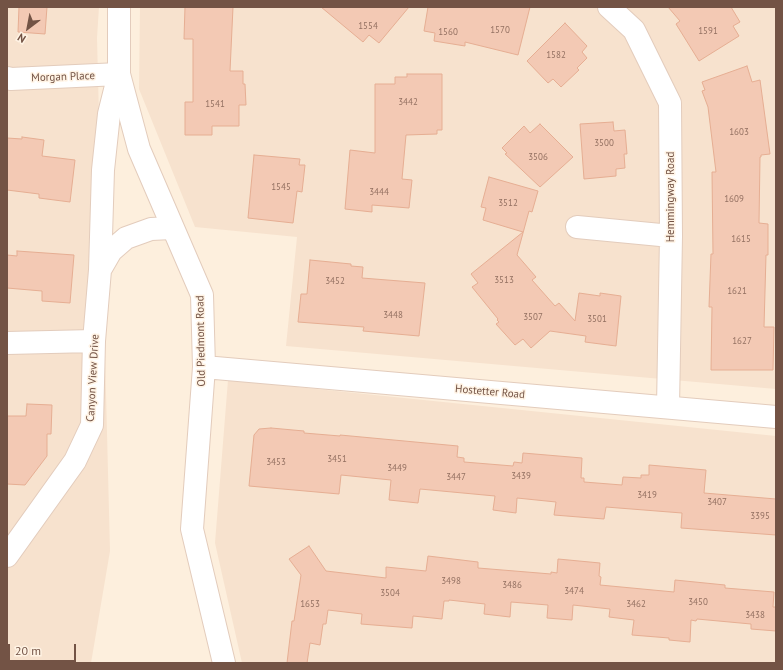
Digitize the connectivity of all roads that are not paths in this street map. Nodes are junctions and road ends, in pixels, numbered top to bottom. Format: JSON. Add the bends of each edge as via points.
{"nodes":[{"id":1,"x":119,"y":7,"type":"edge"},
{"id":2,"x":609,"y":7,"type":"edge"},
{"id":3,"x":119,"y":74,"type":"junction"},
{"id":4,"x":7,"y":78,"type":"edge"},
{"id":5,"x":577,"y":227,"type":"dead end"},
{"id":6,"x":172,"y":228,"type":"junction"},
{"id":7,"x":672,"y":236,"type":"junction"},
{"id":8,"x":100,"y":270,"type":"junction"},
{"id":9,"x":94,"y":341,"type":"junction"},
{"id":10,"x":7,"y":343,"type":"edge"},
{"id":11,"x":204,"y":367,"type":"junction"},
{"id":12,"x":668,"y":407,"type":"junction"},
{"id":13,"x":776,"y":417,"type":"edge"},
{"id":14,"x":7,"y":556,"type":"edge"},
{"id":15,"x":224,"y":663,"type":"edge"}],
"edges":[{"from":1,"to":3,"type":"street","name":"Old Piedmont Road"},
{"from":2,"to":7,"type":"street","name":"Hemmingway Road","via":[[634,30],[670,103]]},
{"from":3,"to":4,"type":"street","name":"Morgan Place"},
{"from":3,"to":6,"type":"street","name":"Old Piedmont Road","via":[[139,149]]},
{"from":3,"to":8,"type":"street","name":"Canyon View Drive","via":[[109,114],[103,170]]},
{"from":5,"to":7,"type":"street"},
{"from":6,"to":8,"type":"street","name":"Canyon View Drive","via":[[151,229],[126,238],[112,251]]},
{"from":6,"to":11,"type":"street","name":"Old Piedmont Road","via":[[202,295]]},
{"from":7,"to":12,"type":"street","name":"Hemmingway Road"},
{"from":8,"to":9,"type":"street","name":"Canyon View Drive"},
{"from":9,"to":10,"type":"street"},
{"from":9,"to":14,"type":"street","name":"Canyon View Drive","via":[[92,425],[75,461]]},
{"from":11,"to":12,"type":"street","name":"Hostetter Road"},
{"from":11,"to":15,"type":"street","name":"Old Piedmont Road","via":[[192,529]]},
{"from":12,"to":13,"type":"street","name":"Hostetter Road"}]}
